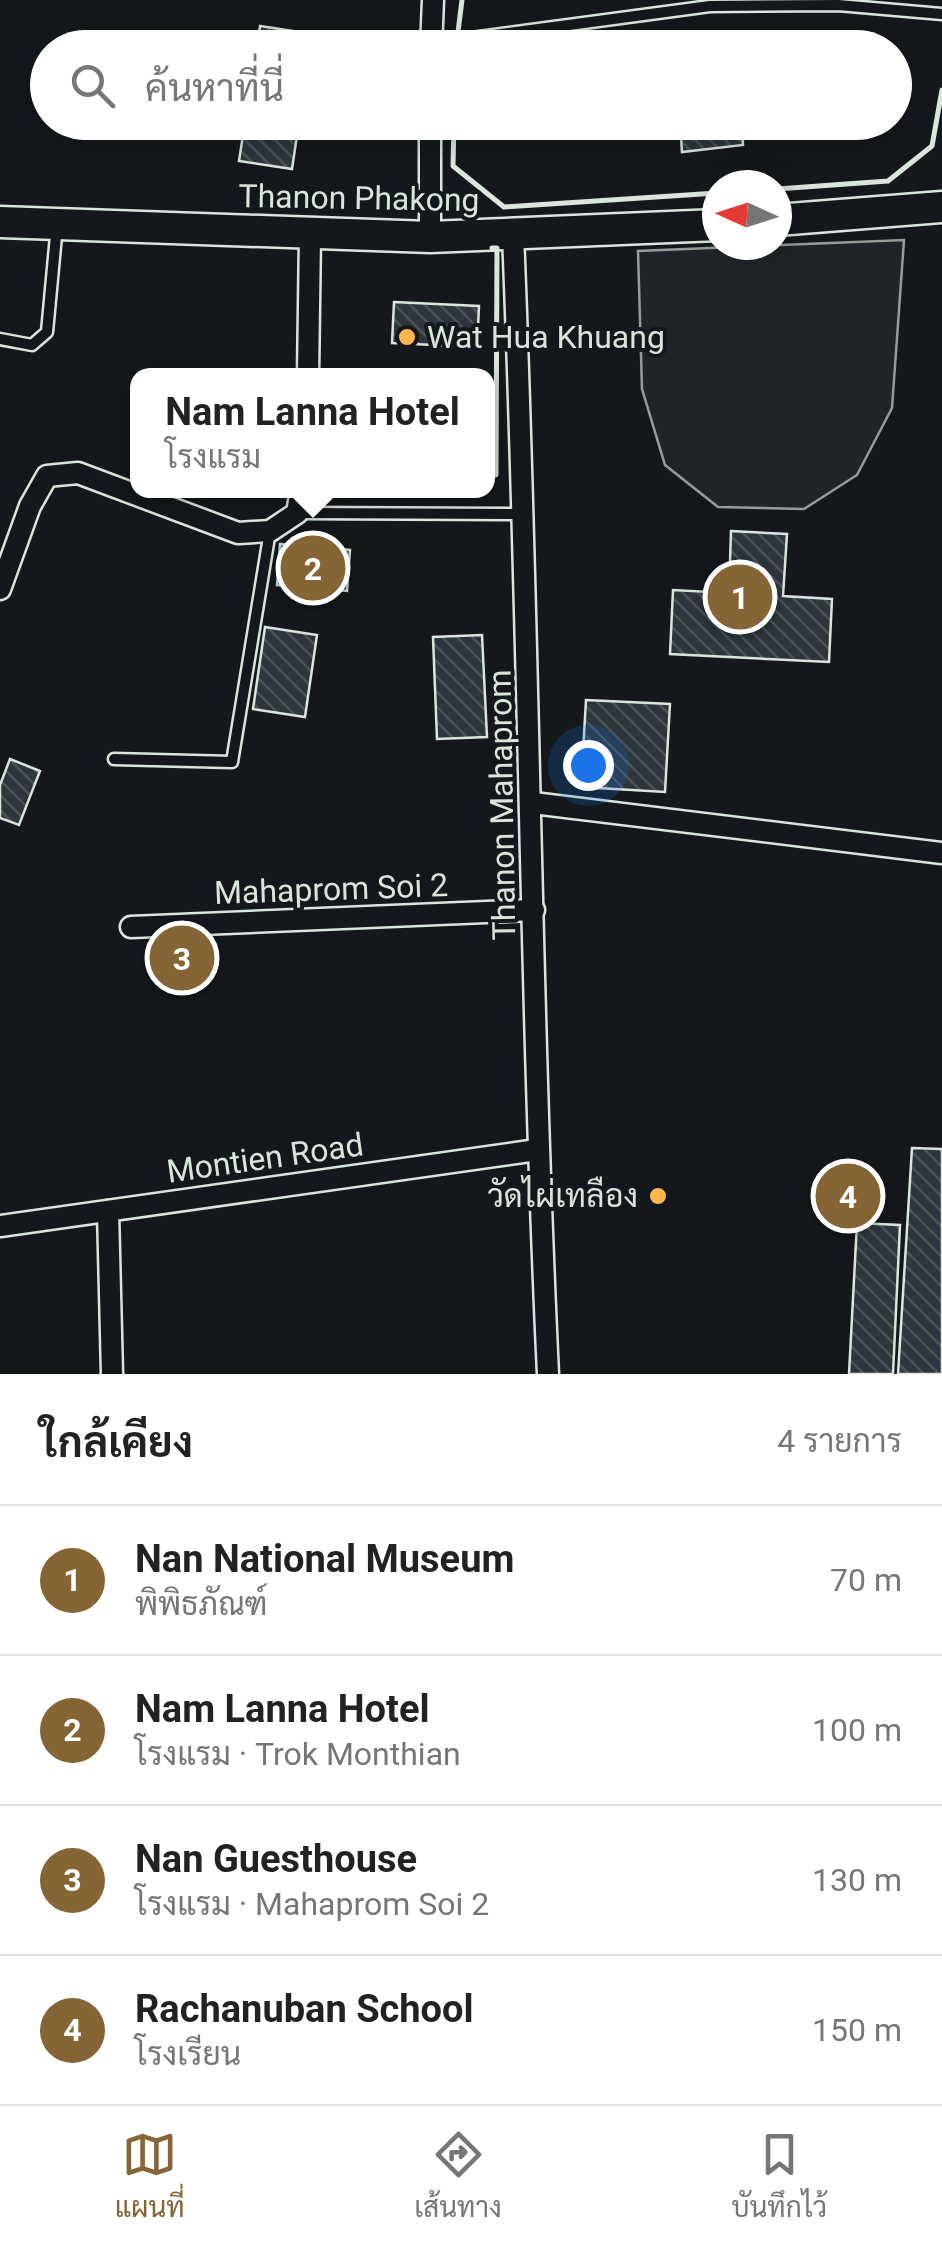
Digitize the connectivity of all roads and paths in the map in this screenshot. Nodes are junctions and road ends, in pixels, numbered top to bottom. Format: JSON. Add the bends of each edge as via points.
{"nodes":[{"id":1,"x":433,"y":0,"type":"edge"},
{"id":2,"x":942,"y":14,"type":"edge"},
{"id":3,"x":432,"y":30,"type":"edge"},
{"id":4,"x":531,"y":30,"type":"edge"},
{"id":5,"x":430,"y":140,"type":"edge"},
{"id":6,"x":942,"y":207,"type":"edge"},
{"id":7,"x":792,"y":219,"type":"edge"},
{"id":8,"x":0,"y":222,"type":"edge"},
{"id":9,"x":57,"y":224,"type":"junction"},
{"id":10,"x":702,"y":225,"type":"edge"},
{"id":11,"x":310,"y":235,"type":"junction"},
{"id":12,"x":513,"y":235,"type":"junction"},
{"id":13,"x":430,"y":237,"type":"junction"},
{"id":14,"x":0,"y":339,"type":"edge"},
{"id":15,"x":308,"y":368,"type":"edge"},
{"id":16,"x":130,"y":492,"type":"edge"},
{"id":17,"x":145,"y":498,"type":"edge"},
{"id":18,"x":300,"y":498,"type":"edge"},
{"id":19,"x":297,"y":513,"type":"junction"},
{"id":20,"x":525,"y":514,"type":"junction"},
{"id":21,"x":270,"y":531,"type":"junction"},
{"id":22,"x":0,"y":589,"type":"edge"},
{"id":23,"x":114,"y":759,"type":"dead end"},
{"id":24,"x":533,"y":803,"type":"junction"},
{"id":25,"x":942,"y":853,"type":"edge"},
{"id":26,"x":534,"y":910,"type":"junction"},
{"id":27,"x":131,"y":927,"type":"dead end"},
{"id":28,"x":538,"y":1150,"type":"junction"},
{"id":29,"x":108,"y":1211,"type":"junction"},
{"id":30,"x":0,"y":1226,"type":"edge"},
{"id":31,"x":112,"y":1374,"type":"edge"},
{"id":32,"x":548,"y":1374,"type":"edge"}],
"edges":[{"from":1,"to":3,"type":"street"},
{"from":2,"to":4,"type":"lane","via":[[838,5],[710,6]]},
{"from":5,"to":13,"type":"street"},
{"from":6,"to":7,"type":"main road"},
{"from":8,"to":9,"type":"main road","name":"Thanon Phakong"},
{"from":9,"to":11,"type":"main road","name":"Thanon Phakong"},
{"from":9,"to":14,"type":"lane","via":[[47,332],[32,344]]},
{"from":10,"to":12,"type":"main road","name":"Thanon Phakong"},
{"from":11,"to":13,"type":"main road","name":"Thanon Phakong"},
{"from":11,"to":15,"type":"street"},
{"from":12,"to":13,"type":"main road","name":"Thanon Phakong"},
{"from":12,"to":20,"type":"street","name":"Thanon Mahaprom"},
{"from":16,"to":22,"type":"street","via":[[78,473],[47,476]]},
{"from":17,"to":21,"type":"street","via":[[238,533]]},
{"from":18,"to":19,"type":"street"},
{"from":19,"to":20,"type":"lane"},
{"from":19,"to":21,"type":"street"},
{"from":20,"to":24,"type":"street","name":"Thanon Mahaprom"},
{"from":21,"to":23,"type":"lane","via":[[232,762]]},
{"from":24,"to":25,"type":"street"},
{"from":24,"to":26,"type":"street","name":"Thanon Mahaprom"},
{"from":26,"to":27,"type":"street","name":"Mahaprom Soi 2"},
{"from":26,"to":28,"type":"street","name":"Thanon Mahaprom"},
{"from":28,"to":29,"type":"street","name":"Montien Road"},
{"from":28,"to":32,"type":"street","name":"Thanon Mahaprom"},
{"from":29,"to":30,"type":"street","name":"Montien Road"},
{"from":29,"to":31,"type":"street"}]}
